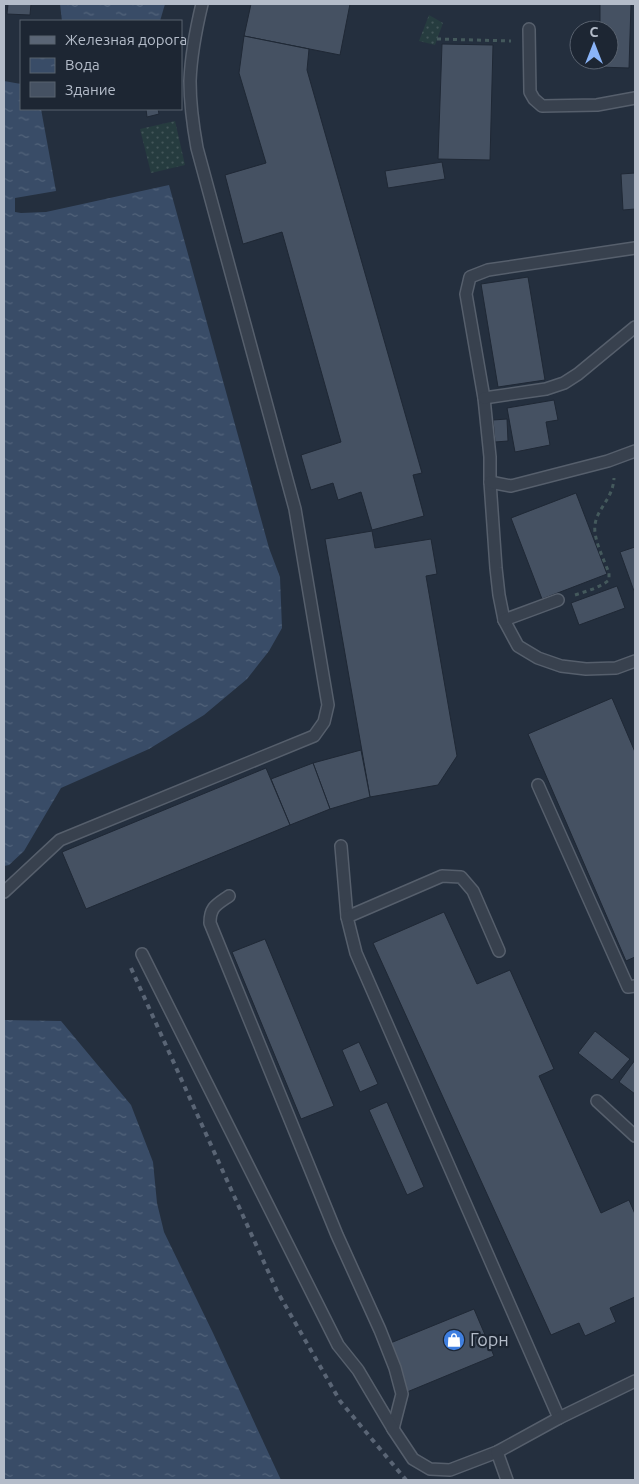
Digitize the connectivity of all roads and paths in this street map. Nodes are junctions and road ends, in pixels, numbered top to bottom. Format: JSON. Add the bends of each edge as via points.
{"nodes":[{"id":1,"x":202,"y":4,"type":"edge"},
{"id":2,"x":529,"y":29,"type":"dead end"},
{"id":3,"x":437,"y":39,"type":"dead end"},
{"id":4,"x":529,"y":42,"type":"junction"},
{"id":5,"x":635,"y":98,"type":"edge"},
{"id":6,"x":635,"y":248,"type":"edge"},
{"id":7,"x":635,"y":327,"type":"edge"},
{"id":8,"x":484,"y":398,"type":"junction"},
{"id":9,"x":635,"y":451,"type":"edge"},
{"id":10,"x":608,"y":461,"type":"junction"},
{"id":11,"x":490,"y":482,"type":"junction"},
{"id":12,"x":558,"y":600,"type":"joint"},
{"id":13,"x":504,"y":620,"type":"junction"},
{"id":14,"x":635,"y":661,"type":"edge"},
{"id":15,"x":538,"y":786,"type":"dead end"},
{"id":16,"x":342,"y":846,"type":"dead end"},
{"id":17,"x":4,"y":892,"type":"edge"},
{"id":18,"x":230,"y":896,"type":"dead end"},
{"id":19,"x":346,"y":917,"type":"junction"},
{"id":20,"x":499,"y":951,"type":"dead end"},
{"id":21,"x":142,"y":954,"type":"dead end"},
{"id":22,"x":635,"y":986,"type":"edge"},
{"id":23,"x":597,"y":1101,"type":"dead end"},
{"id":24,"x":635,"y":1136,"type":"edge"},
{"id":25,"x":635,"y":1381,"type":"edge"},
{"id":26,"x":559,"y":1418,"type":"junction"},
{"id":27,"x":393,"y":1429,"type":"junction"},
{"id":28,"x":497,"y":1452,"type":"junction"},
{"id":29,"x":507,"y":1480,"type":"edge"}],
"edges":[{"from":1,"to":17,"type":"lane","via":[[190,81],[197,148],[295,509],[328,705],[324,722],[314,736],[60,840]]},
{"from":2,"to":4,"type":"lane"},
{"from":3,"to":4,"type":"path"},
{"from":4,"to":5,"type":"lane","via":[[530,92],[542,106],[597,105]]},
{"from":6,"to":8,"type":"lane","via":[[488,270],[470,277],[466,294]]},
{"from":7,"to":8,"type":"lane","via":[[564,384]]},
{"from":8,"to":11,"type":"lane"},
{"from":9,"to":10,"type":"lane"},
{"from":10,"to":11,"type":"lane","via":[[510,486]]},
{"from":10,"to":12,"type":"path","via":[[614,480],[595,523],[595,532],[609,580],[591,590]]},
{"from":11,"to":13,"type":"lane","via":[[496,568]]},
{"from":12,"to":13,"type":"lane"},
{"from":13,"to":14,"type":"lane","via":[[518,646],[561,666],[616,668]]},
{"from":15,"to":22,"type":"lane","via":[[628,987]]},
{"from":16,"to":19,"type":"lane"},
{"from":18,"to":27,"type":"lane","via":[[216,905],[210,914],[210,923],[337,1235],[395,1368],[402,1394]]},
{"from":19,"to":20,"type":"lane","via":[[442,876],[461,877],[473,891]]},
{"from":19,"to":26,"type":"lane","via":[[356,953]]},
{"from":21,"to":27,"type":"lane","via":[[338,1345],[358,1370]]},
{"from":23,"to":24,"type":"lane"},
{"from":25,"to":26,"type":"lane"},
{"from":26,"to":28,"type":"lane"},
{"from":27,"to":28,"type":"lane","via":[[414,1459],[430,1469],[450,1470]]},
{"from":28,"to":29,"type":"lane"}]}
